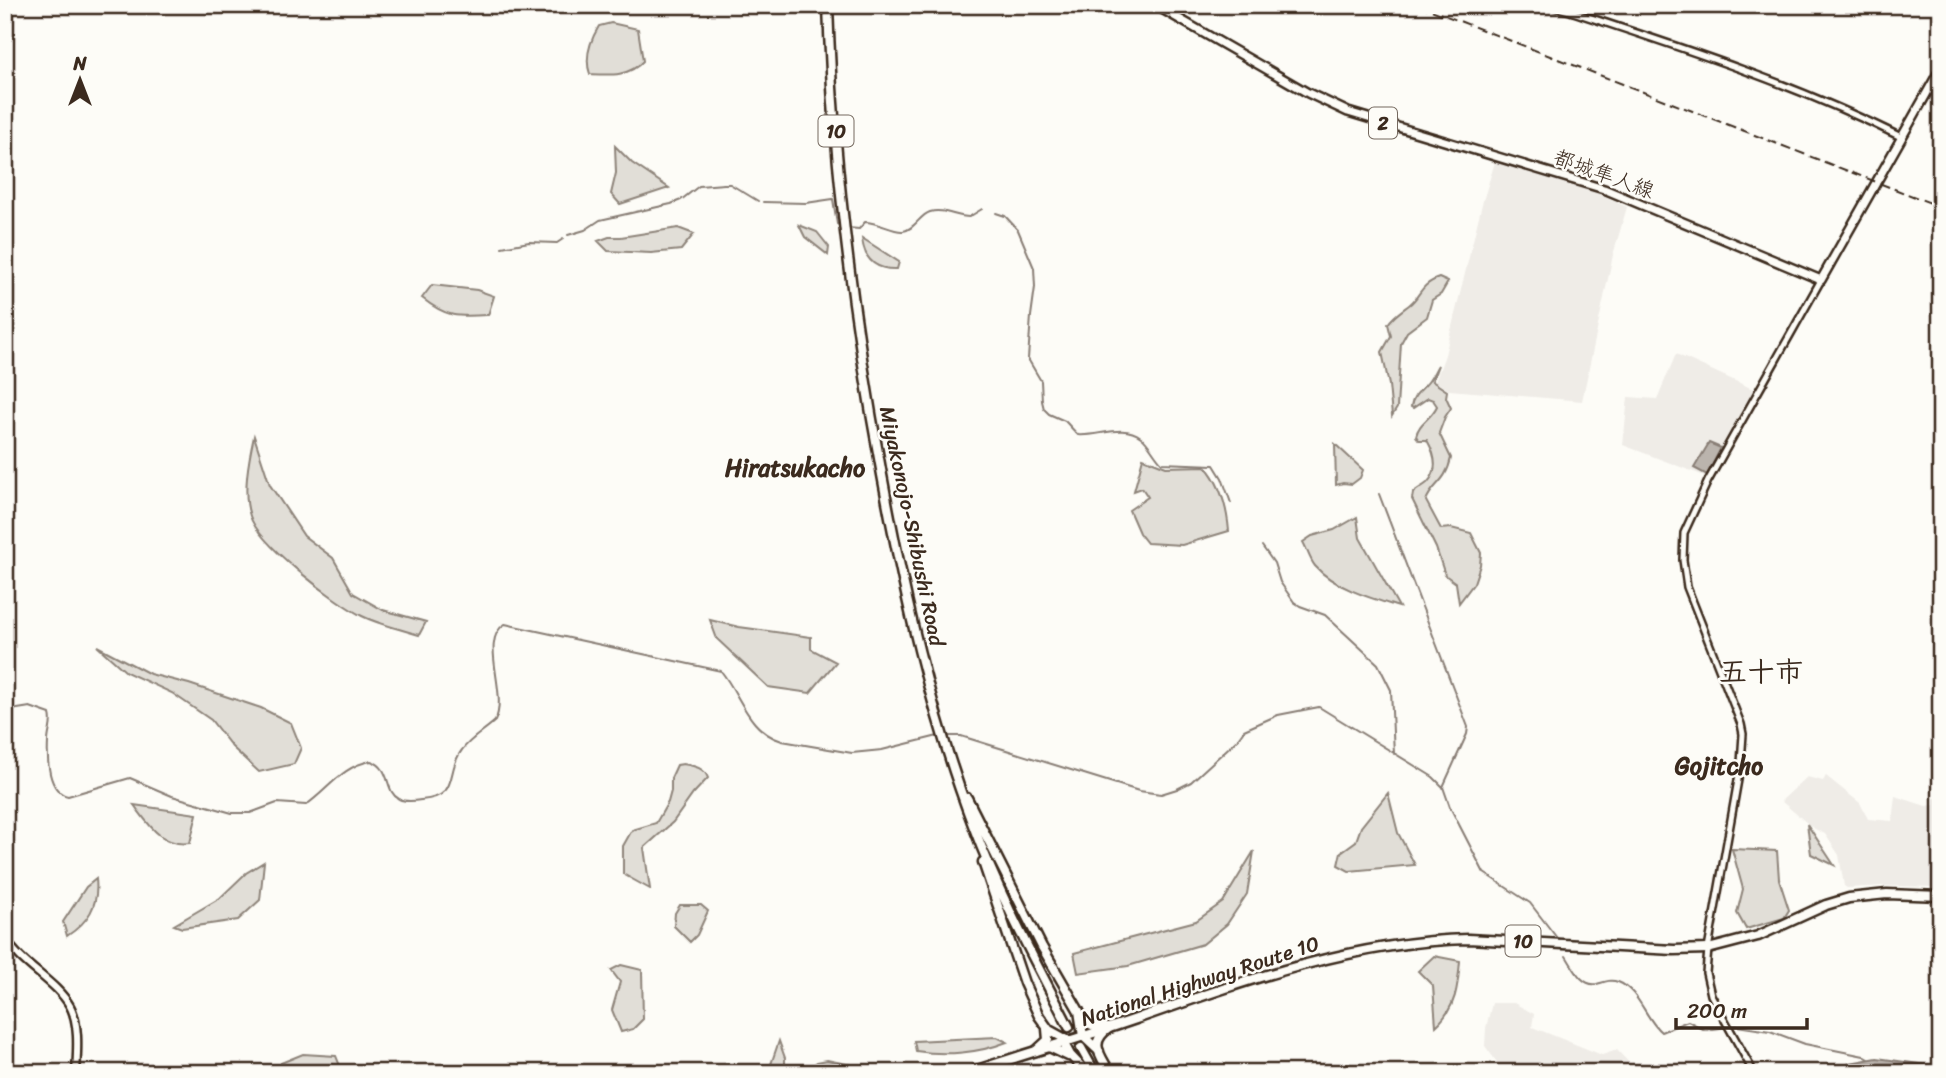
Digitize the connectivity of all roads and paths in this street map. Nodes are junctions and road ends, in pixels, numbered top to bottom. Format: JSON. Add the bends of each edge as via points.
{"nodes":[{"id":1,"x":828,"y":5,"type":"edge"},
{"id":2,"x":1154,"y":5,"type":"edge"},
{"id":3,"x":1546,"y":5,"type":"edge"},
{"id":4,"x":1941,"y":68,"type":"edge"},
{"id":5,"x":832,"y":76,"type":"junction"},
{"id":6,"x":1901,"y":137,"type":"junction"},
{"id":7,"x":1821,"y":280,"type":"junction"},
{"id":8,"x":947,"y":749,"type":"junction"},
{"id":9,"x":957,"y":783,"type":"junction"},
{"id":10,"x":1941,"y":896,"type":"edge"},
{"id":11,"x":5,"y":938,"type":"edge"},
{"id":12,"x":1708,"y":949,"type":"junction"},
{"id":13,"x":1079,"y":1011,"type":"junction"},
{"id":14,"x":1069,"y":1027,"type":"dead end"},
{"id":15,"x":1046,"y":1028,"type":"junction"},
{"id":16,"x":1109,"y":1028,"type":"junction"},
{"id":17,"x":1083,"y":1036,"type":"junction"},
{"id":18,"x":1066,"y":1041,"type":"junction"},
{"id":19,"x":1049,"y":1046,"type":"junction"},
{"id":20,"x":1081,"y":1048,"type":"dead end"},
{"id":21,"x":1035,"y":1051,"type":"junction"},
{"id":22,"x":1099,"y":1051,"type":"junction"},
{"id":23,"x":1076,"y":1062,"type":"junction"},
{"id":24,"x":76,"y":1073,"type":"edge"},
{"id":25,"x":968,"y":1073,"type":"edge"},
{"id":26,"x":1087,"y":1073,"type":"edge"},
{"id":27,"x":1095,"y":1073,"type":"edge"},
{"id":28,"x":1110,"y":1073,"type":"edge"},
{"id":29,"x":1754,"y":1073,"type":"edge"}],
"edges":[{"from":1,"to":5,"type":"highway","number":"10"},
{"from":1,"to":5,"type":"highway","name":"Miyakonojo-Shibushi Road","number":"10","via":[[833,24]]},
{"from":2,"to":7,"type":"main road","name":"都城隼人線","number":"2","via":[[1348,111],[1604,189]]},
{"from":3,"to":6,"type":"street","via":[[1731,64]]},
{"from":4,"to":6,"type":"main road"},
{"from":5,"to":8,"type":"highway","name":"Miyakonojo-Shibushi Road","number":"10","via":[[862,365],[908,603]]},
{"from":6,"to":7,"type":"main road"},
{"from":7,"to":12,"type":"street","via":[[1708,481],[1684,533],[1687,587],[1743,734]]},
{"from":8,"to":9,"type":"highway","name":"Miyakonojo-Shibushi Road","number":"10"},
{"from":8,"to":13,"type":"highway","via":[[1042,947]]},
{"from":9,"to":14,"type":"highway","name":"Miyakonojo-Shibushi Road","number":"10","via":[[994,877]]},
{"from":9,"to":15,"type":"highway","via":[[1024,983]]},
{"from":10,"to":12,"type":"highway","name":"National Highway Route 10","number":"10","via":[[1849,898],[1758,936]]},
{"from":11,"to":24,"type":"main road","via":[[17,956],[70,1005]]},
{"from":12,"to":16,"type":"highway","name":"National Highway Route 10","number":"10","via":[[1479,939],[1422,942],[1302,964]]},
{"from":12,"to":29,"type":"street","via":[[1711,995]]},
{"from":13,"to":16,"type":"highway","via":[[1089,1024]]},
{"from":13,"to":17,"type":"highway"},
{"from":15,"to":18,"type":"highway"},
{"from":15,"to":21,"type":"highway","via":[[1048,1040]]},
{"from":16,"to":17,"type":"highway","name":"National Highway Route 10","number":"10"},
{"from":16,"to":22,"type":"highway","via":[[1099,1035]]},
{"from":17,"to":18,"type":"highway","name":"National Highway Route 10","number":"10"},
{"from":17,"to":22,"type":"highway"},
{"from":18,"to":19,"type":"highway","name":"National Highway Route 10","number":"10"},
{"from":18,"to":23,"type":"highway"},
{"from":19,"to":21,"type":"highway","name":"National Highway Route 10","number":"10"},
{"from":19,"to":23,"type":"highway"},
{"from":20,"to":27,"type":"highway"},
{"from":21,"to":25,"type":"highway","name":"National Highway Route 10","number":"10"},
{"from":22,"to":28,"type":"highway"},
{"from":23,"to":26,"type":"highway"}]}
